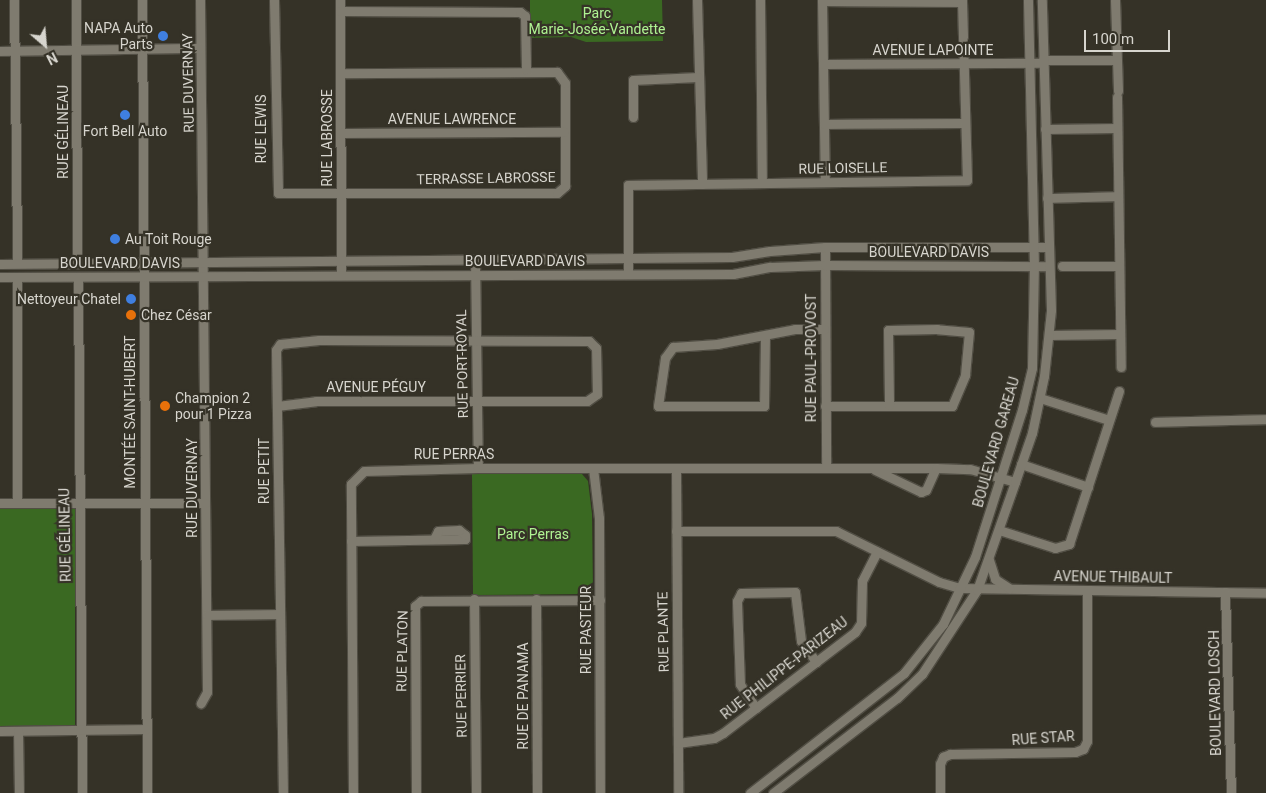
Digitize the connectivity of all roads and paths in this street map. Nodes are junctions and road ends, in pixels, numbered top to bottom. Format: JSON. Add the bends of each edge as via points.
{"nodes":[{"id":1,"x":14,"y":0,"type":"edge"},
{"id":2,"x":76,"y":0,"type":"edge"},
{"id":3,"x":142,"y":0,"type":"edge"},
{"id":4,"x":200,"y":0,"type":"edge"},
{"id":5,"x":274,"y":0,"type":"edge"},
{"id":6,"x":340,"y":0,"type":"edge"},
{"id":7,"x":697,"y":0,"type":"edge"},
{"id":8,"x":760,"y":0,"type":"edge"},
{"id":9,"x":1028,"y":0,"type":"edge"},
{"id":10,"x":1042,"y":0,"type":"edge"},
{"id":11,"x":1115,"y":0,"type":"edge"},
{"id":12,"x":822,"y":1,"type":"edge"},
{"id":13,"x":962,"y":1,"type":"edge"},
{"id":14,"x":340,"y":11,"type":"junction"},
{"id":15,"x":141,"y":48,"type":"junction"},
{"id":16,"x":200,"y":48,"type":"junction"},
{"id":17,"x":76,"y":49,"type":"junction"},
{"id":18,"x":14,"y":50,"type":"junction"},
{"id":19,"x":0,"y":51,"type":"edge"},
{"id":20,"x":1116,"y":60,"type":"junction"},
{"id":21,"x":1043,"y":61,"type":"junction"},
{"id":22,"x":964,"y":63,"type":"junction"},
{"id":23,"x":1029,"y":63,"type":"junction"},
{"id":24,"x":822,"y":64,"type":"junction"},
{"id":25,"x":526,"y":70,"type":"junction"},
{"id":26,"x":340,"y":73,"type":"junction"},
{"id":27,"x":698,"y":77,"type":"junction"},
{"id":28,"x":633,"y":118,"type":"dead end"},
{"id":29,"x":965,"y":123,"type":"junction"},
{"id":30,"x":824,"y":124,"type":"junction"},
{"id":31,"x":1117,"y":128,"type":"junction"},
{"id":32,"x":1045,"y":129,"type":"junction"},
{"id":33,"x":564,"y":132,"type":"junction"},
{"id":34,"x":340,"y":133,"type":"junction"},
{"id":35,"x":762,"y":182,"type":"junction"},
{"id":36,"x":825,"y":182,"type":"junction"},
{"id":37,"x":702,"y":184,"type":"junction"},
{"id":38,"x":340,"y":193,"type":"junction"},
{"id":39,"x":1118,"y":196,"type":"junction"},
{"id":40,"x":1047,"y":198,"type":"junction"},
{"id":41,"x":825,"y":247,"type":"junction"},
{"id":42,"x":1007,"y":247,"type":"junction"},
{"id":43,"x":1034,"y":247,"type":"junction"},
{"id":44,"x":1048,"y":247,"type":"junction"},
{"id":45,"x":627,"y":259,"type":"junction"},
{"id":46,"x":475,"y":260,"type":"junction"},
{"id":47,"x":341,"y":261,"type":"junction"},
{"id":48,"x":204,"y":262,"type":"junction"},
{"id":49,"x":143,"y":263,"type":"junction"},
{"id":50,"x":0,"y":264,"type":"edge"},
{"id":51,"x":17,"y":264,"type":"junction"},
{"id":52,"x":77,"y":264,"type":"junction"},
{"id":53,"x":93,"y":264,"type":"junction"},
{"id":54,"x":825,"y":265,"type":"junction"},
{"id":55,"x":1006,"y":266,"type":"junction"},
{"id":56,"x":1034,"y":266,"type":"junction"},
{"id":57,"x":1049,"y":266,"type":"junction"},
{"id":58,"x":1062,"y":266,"type":"dead end"},
{"id":59,"x":1119,"y":266,"type":"junction"},
{"id":60,"x":628,"y":274,"type":"junction"},
{"id":61,"x":341,"y":275,"type":"junction"},
{"id":62,"x":475,"y":275,"type":"junction"},
{"id":63,"x":93,"y":276,"type":"junction"},
{"id":64,"x":144,"y":276,"type":"junction"},
{"id":65,"x":205,"y":276,"type":"junction"},
{"id":66,"x":0,"y":277,"type":"edge"},
{"id":67,"x":16,"y":277,"type":"junction"},
{"id":68,"x":78,"y":277,"type":"junction"},
{"id":69,"x":824,"y":329,"type":"junction"},
{"id":70,"x":1120,"y":334,"type":"junction"},
{"id":71,"x":1049,"y":335,"type":"junction"},
{"id":72,"x":765,"y":336,"type":"junction"},
{"id":73,"x":475,"y":339,"type":"junction"},
{"id":74,"x":1121,"y":367,"type":"dead end"},
{"id":75,"x":1119,"y":391,"type":"dead end"},
{"id":76,"x":1040,"y":398,"type":"junction"},
{"id":77,"x":476,"y":401,"type":"junction"},
{"id":78,"x":889,"y":405,"type":"junction"},
{"id":79,"x":277,"y":406,"type":"junction"},
{"id":80,"x":825,"y":406,"type":"junction"},
{"id":81,"x":1266,"y":419,"type":"edge"},
{"id":82,"x":1109,"y":420,"type":"junction"},
{"id":83,"x":1155,"y":422,"type":"dead end"},
{"id":84,"x":1021,"y":464,"type":"junction"},
{"id":85,"x":478,"y":468,"type":"junction"},
{"id":86,"x":593,"y":468,"type":"junction"},
{"id":87,"x":826,"y":468,"type":"junction"},
{"id":88,"x":936,"y":468,"type":"junction"},
{"id":89,"x":872,"y":469,"type":"junction"},
{"id":90,"x":676,"y":470,"type":"junction"},
{"id":91,"x":1002,"y":478,"type":"junction"},
{"id":92,"x":1016,"y":482,"type":"junction"},
{"id":93,"x":1088,"y":487,"type":"junction"},
{"id":94,"x":0,"y":503,"type":"edge"},
{"id":95,"x":17,"y":503,"type":"junction"},
{"id":96,"x":78,"y":503,"type":"junction"},
{"id":97,"x":205,"y":503,"type":"junction"},
{"id":98,"x":145,"y":504,"type":"junction"},
{"id":99,"x":999,"y":530,"type":"junction"},
{"id":100,"x":676,"y":531,"type":"junction"},
{"id":101,"x":434,"y":539,"type":"dead end"},
{"id":102,"x":351,"y":541,"type":"junction"},
{"id":103,"x":877,"y":552,"type":"junction"},
{"id":104,"x":989,"y":560,"type":"junction"},
{"id":105,"x":960,"y":588,"type":"junction"},
{"id":106,"x":1016,"y":589,"type":"junction"},
{"id":107,"x":977,"y":590,"type":"junction"},
{"id":108,"x":1087,"y":590,"type":"junction"},
{"id":109,"x":1225,"y":592,"type":"junction"},
{"id":110,"x":1266,"y":592,"type":"edge"},
{"id":111,"x":474,"y":599,"type":"junction"},
{"id":112,"x":536,"y":599,"type":"junction"},
{"id":113,"x":600,"y":600,"type":"junction"},
{"id":114,"x":279,"y":614,"type":"junction"},
{"id":115,"x":207,"y":615,"type":"junction"},
{"id":116,"x":816,"y":662,"type":"junction"},
{"id":117,"x":200,"y":703,"type":"dead end"},
{"id":118,"x":756,"y":708,"type":"junction"},
{"id":119,"x":146,"y":729,"type":"junction"},
{"id":120,"x":80,"y":730,"type":"junction"},
{"id":121,"x":0,"y":731,"type":"edge"},
{"id":122,"x":18,"y":731,"type":"junction"},
{"id":123,"x":678,"y":743,"type":"junction"},
{"id":124,"x":19,"y":793,"type":"edge"},
{"id":125,"x":82,"y":793,"type":"edge"},
{"id":126,"x":147,"y":793,"type":"edge"},
{"id":127,"x":284,"y":793,"type":"edge"},
{"id":128,"x":348,"y":793,"type":"edge"},
{"id":129,"x":353,"y":793,"type":"edge"},
{"id":130,"x":416,"y":793,"type":"edge"},
{"id":131,"x":476,"y":793,"type":"edge"},
{"id":132,"x":537,"y":793,"type":"edge"},
{"id":133,"x":600,"y":793,"type":"edge"},
{"id":134,"x":678,"y":793,"type":"edge"},
{"id":135,"x":750,"y":793,"type":"edge"},
{"id":136,"x":773,"y":793,"type":"edge"},
{"id":137,"x":940,"y":793,"type":"edge"},
{"id":138,"x":1231,"y":793,"type":"edge"}],
"edges":[{"from":1,"to":18,"type":"street"},
{"from":2,"to":17,"type":"street","name":"RUE GÉLINEAU"},
{"from":3,"to":15,"type":"street","name":"MONTÉE SAINT-HUBERT"},
{"from":4,"to":16,"type":"street","name":"RUE DUVERNAY"},
{"from":5,"to":38,"type":"street","name":"RUE LEWIS","via":[[275,189],[282,195]]},
{"from":6,"to":14,"type":"street","name":"RUE LABROSSE"},
{"from":7,"to":27,"type":"street"},
{"from":8,"to":35,"type":"street"},
{"from":9,"to":23,"type":"street","name":"BOULEVARD GAREAU"},
{"from":10,"to":21,"type":"street","name":"BOULEVARD GAREAU"},
{"from":11,"to":20,"type":"street"},
{"from":12,"to":13,"type":"street"},
{"from":12,"to":24,"type":"street"},
{"from":13,"to":22,"type":"street","name":"RUE LOISELLE"},
{"from":14,"to":25,"type":"street","via":[[520,12],[525,16]]},
{"from":14,"to":26,"type":"street","name":"RUE LABROSSE"},
{"from":15,"to":16,"type":"street"},
{"from":15,"to":17,"type":"street"},
{"from":15,"to":49,"type":"street","name":"MONTÉE SAINT-HUBERT"},
{"from":16,"to":48,"type":"street","name":"RUE DUVERNAY"},
{"from":17,"to":18,"type":"street"},
{"from":17,"to":52,"type":"street","name":"RUE GÉLINEAU"},
{"from":18,"to":19,"type":"street"},
{"from":18,"to":51,"type":"street"},
{"from":20,"to":21,"type":"street","name":"AVENUE LAPOINTE"},
{"from":20,"to":31,"type":"street"},
{"from":21,"to":23,"type":"street","name":"AVENUE LAPOINTE"},
{"from":21,"to":32,"type":"street","name":"BOULEVARD GAREAU"},
{"from":22,"to":23,"type":"street","name":"AVENUE LAPOINTE"},
{"from":22,"to":24,"type":"street","name":"AVENUE LAPOINTE"},
{"from":22,"to":29,"type":"street","name":"RUE LOISELLE"},
{"from":23,"to":43,"type":"street","name":"BOULEVARD GAREAU"},
{"from":24,"to":30,"type":"street"},
{"from":25,"to":26,"type":"street","name":"TERRASSE LABROSSE"},
{"from":25,"to":33,"type":"street","name":"TERRASSE LABROSSE","via":[[557,72],[562,76]]},
{"from":26,"to":34,"type":"street","name":"RUE LABROSSE"},
{"from":27,"to":28,"type":"street","via":[[633,80]]},
{"from":27,"to":37,"type":"street"},
{"from":29,"to":30,"type":"street"},
{"from":29,"to":36,"type":"street","name":"RUE LOISELLE","via":[[967,180]]},
{"from":30,"to":36,"type":"street"},
{"from":31,"to":32,"type":"street"},
{"from":31,"to":39,"type":"street"},
{"from":32,"to":40,"type":"street","name":"BOULEVARD GAREAU"},
{"from":33,"to":34,"type":"street","name":"AVENUE LAWRENCE"},
{"from":33,"to":38,"type":"street","name":"TERRASSE LABROSSE","via":[[565,186],[557,193]]},
{"from":34,"to":38,"type":"street","name":"RUE LABROSSE"},
{"from":35,"to":36,"type":"street","name":"RUE LOISELLE"},
{"from":35,"to":37,"type":"street","name":"RUE LOISELLE"},
{"from":37,"to":45,"type":"street","name":"RUE LOISELLE","via":[[628,185]]},
{"from":38,"to":47,"type":"street","name":"RUE LABROSSE"},
{"from":39,"to":40,"type":"street"},
{"from":39,"to":59,"type":"street"},
{"from":40,"to":44,"type":"street","name":"BOULEVARD GAREAU"},
{"from":41,"to":42,"type":"street","name":"BOULEVARD DAVIS"},
{"from":41,"to":45,"type":"street","name":"BOULEVARD DAVIS","via":[[732,258]]},
{"from":41,"to":54,"type":"street","name":"RUE PAUL-PROVOST"},
{"from":42,"to":43,"type":"street","name":"BOULEVARD DAVIS"},
{"from":42,"to":55,"type":"street"},
{"from":43,"to":44,"type":"street","name":"BOULEVARD DAVIS"},
{"from":43,"to":56,"type":"street","name":"BOULEVARD GAREAU"},
{"from":44,"to":57,"type":"street","name":"BOULEVARD GAREAU"},
{"from":45,"to":46,"type":"street","name":"BOULEVARD DAVIS"},
{"from":45,"to":60,"type":"street","name":"RUE LOISELLE"},
{"from":46,"to":47,"type":"street","name":"BOULEVARD DAVIS"},
{"from":46,"to":62,"type":"street","name":"RUE PORT-ROYAL"},
{"from":47,"to":48,"type":"street","name":"BOULEVARD DAVIS"},
{"from":47,"to":61,"type":"street","name":"RUE LABROSSE"},
{"from":48,"to":49,"type":"street","name":"BOULEVARD DAVIS"},
{"from":48,"to":65,"type":"street","name":"RUE DUVERNAY"},
{"from":49,"to":53,"type":"street","name":"BOULEVARD DAVIS"},
{"from":49,"to":64,"type":"street","name":"MONTÉE SAINT-HUBERT"},
{"from":50,"to":51,"type":"street","name":"BOULEVARD DAVIS"},
{"from":51,"to":52,"type":"street","name":"BOULEVARD DAVIS"},
{"from":52,"to":53,"type":"street","name":"BOULEVARD DAVIS"},
{"from":53,"to":63,"type":"street"},
{"from":54,"to":55,"type":"street","name":"BOULEVARD DAVIS"},
{"from":54,"to":60,"type":"street","name":"BOULEVARD DAVIS","via":[[770,267],[733,274]]},
{"from":54,"to":69,"type":"street","name":"RUE PAUL-PROVOST"},
{"from":55,"to":56,"type":"street","name":"BOULEVARD DAVIS"},
{"from":56,"to":57,"type":"street","name":"BOULEVARD DAVIS"},
{"from":56,"to":91,"type":"street","name":"BOULEVARD GAREAU","via":[[1032,368]]},
{"from":57,"to":71,"type":"street","name":"BOULEVARD GAREAU"},
{"from":58,"to":59,"type":"street"},
{"from":59,"to":70,"type":"street"},
{"from":60,"to":62,"type":"street","name":"BOULEVARD DAVIS"},
{"from":61,"to":62,"type":"street","name":"BOULEVARD DAVIS"},
{"from":61,"to":65,"type":"street","name":"BOULEVARD DAVIS"},
{"from":62,"to":73,"type":"street","name":"RUE PORT-ROYAL"},
{"from":63,"to":64,"type":"street","name":"BOULEVARD DAVIS"},
{"from":63,"to":68,"type":"street","name":"BOULEVARD DAVIS"},
{"from":64,"to":65,"type":"street","name":"BOULEVARD DAVIS"},
{"from":64,"to":98,"type":"street","name":"MONTÉE SAINT-HUBERT"},
{"from":65,"to":97,"type":"street","name":"RUE DUVERNAY"},
{"from":66,"to":67,"type":"street","name":"BOULEVARD DAVIS"},
{"from":67,"to":68,"type":"street","name":"BOULEVARD DAVIS"},
{"from":67,"to":95,"type":"street"},
{"from":68,"to":96,"type":"street","name":"RUE GÉLINEAU"},
{"from":69,"to":72,"type":"street","via":[[795,329]]},
{"from":69,"to":80,"type":"street","name":"RUE PAUL-PROVOST"},
{"from":70,"to":71,"type":"street"},
{"from":70,"to":74,"type":"street"},
{"from":71,"to":76,"type":"street","name":"BOULEVARD GAREAU"},
{"from":72,"to":72,"type":"street","via":[[673,347],[665,358],[658,406],[764,406]]},
{"from":73,"to":77,"type":"street","name":"RUE PORT-ROYAL"},
{"from":73,"to":77,"type":"street","name":"AVENUE PÉGUY","via":[[589,341],[596,348],[597,394],[587,401]]},
{"from":73,"to":79,"type":"street","name":"RUE PETIT","via":[[319,340],[280,344],[276,350]]},
{"from":75,"to":82,"type":"street"},
{"from":76,"to":82,"type":"street"},
{"from":76,"to":84,"type":"street","name":"BOULEVARD GAREAU"},
{"from":77,"to":79,"type":"street","name":"AVENUE PÉGUY","via":[[316,401]]},
{"from":77,"to":85,"type":"street","name":"RUE PORT-ROYAL"},
{"from":78,"to":78,"type":"street","via":[[952,406],[965,375],[969,332],[888,330]]},
{"from":78,"to":80,"type":"street"},
{"from":79,"to":114,"type":"street","name":"RUE PETIT"},
{"from":80,"to":87,"type":"street","name":"RUE PAUL-PROVOST"},
{"from":81,"to":83,"type":"street"},
{"from":82,"to":93,"type":"street"},
{"from":84,"to":92,"type":"street","name":"BOULEVARD GAREAU"},
{"from":84,"to":93,"type":"street"},
{"from":85,"to":86,"type":"street","name":"RUE PERRAS"},
{"from":85,"to":102,"type":"street","name":"RUE PERRAS","via":[[364,471],[351,484]]},
{"from":86,"to":90,"type":"street","name":"RUE PERRAS"},
{"from":86,"to":113,"type":"street","name":"RUE PASTEUR","via":[[599,518]]},
{"from":87,"to":89,"type":"street","name":"RUE PERRAS"},
{"from":87,"to":90,"type":"street","name":"RUE PERRAS"},
{"from":88,"to":89,"type":"street","name":"RUE PERRAS"},
{"from":88,"to":89,"type":"street","name":"RUE PERRAS","via":[[926,490],[921,492]]},
{"from":88,"to":91,"type":"street","name":"RUE PERRAS","via":[[970,469]]},
{"from":90,"to":100,"type":"street","name":"RUE PLANTE"},
{"from":91,"to":92,"type":"street","name":"RUE PERRAS"},
{"from":91,"to":105,"type":"street","name":"BOULEVARD GAREAU","via":[[975,557]]},
{"from":92,"to":99,"type":"street","name":"BOULEVARD GAREAU"},
{"from":93,"to":99,"type":"street","via":[[1069,544],[1063,548]]},
{"from":94,"to":95,"type":"street"},
{"from":95,"to":96,"type":"street"},
{"from":96,"to":98,"type":"street"},
{"from":96,"to":120,"type":"street","name":"RUE GÉLINEAU"},
{"from":97,"to":98,"type":"street"},
{"from":97,"to":115,"type":"street","name":"RUE DUVERNAY"},
{"from":98,"to":119,"type":"street","name":"MONTÉE SAINT-HUBERT"},
{"from":99,"to":104,"type":"street","name":"BOULEVARD GAREAU"},
{"from":100,"to":103,"type":"street","name":"AVENUE THIBAULT","via":[[836,531]]},
{"from":100,"to":123,"type":"street","name":"RUE PLANTE"},
{"from":101,"to":102,"type":"street"},
{"from":102,"to":129,"type":"street","name":"RUE PERRAS"},
{"from":103,"to":105,"type":"street","name":"AVENUE THIBAULT"},
{"from":103,"to":116,"type":"street","name":"RUE PHILIPPE-PARIZEAU","via":[[862,582],[861,624],[856,632]]},
{"from":104,"to":106,"type":"street","via":[[999,584]]},
{"from":104,"to":107,"type":"street","name":"BOULEVARD GAREAU"},
{"from":105,"to":107,"type":"street","name":"AVENUE THIBAULT"},
{"from":105,"to":135,"type":"street","name":"BOULEVARD GAREAU","via":[[943,624],[904,672]]},
{"from":106,"to":107,"type":"street","name":"AVENUE THIBAULT"},
{"from":106,"to":108,"type":"street","name":"AVENUE THIBAULT"},
{"from":107,"to":136,"type":"street","name":"BOULEVARD GAREAU","via":[[922,674],[897,698]]},
{"from":108,"to":109,"type":"street","name":"AVENUE THIBAULT"},
{"from":108,"to":137,"type":"street","name":"RUE STAR","via":[[1087,741],[1083,748],[1075,752],[950,754],[943,757],[940,764]]},
{"from":109,"to":110,"type":"street","name":"AVENUE THIBAULT"},
{"from":109,"to":138,"type":"street","name":"BOULEVARD LOSCH"},
{"from":111,"to":112,"type":"street","name":"RUE PLATON"},
{"from":111,"to":130,"type":"street","name":"RUE PLATON","via":[[421,601],[415,606]]},
{"from":111,"to":131,"type":"street","name":"RUE PERRIER"},
{"from":112,"to":113,"type":"street","name":"RUE PLATON"},
{"from":112,"to":132,"type":"street","name":"RUE DE PANAMA"},
{"from":113,"to":133,"type":"street","name":"RUE PASTEUR"},
{"from":114,"to":115,"type":"street"},
{"from":114,"to":127,"type":"street","name":"RUE PETIT"},
{"from":115,"to":117,"type":"street","name":"RUE DUVERNAY","via":[[207,692]]},
{"from":116,"to":118,"type":"street","name":"RUE PHILIPPE-PARIZEAU"},
{"from":116,"to":118,"type":"street","via":[[801,641],[795,592],[741,593],[737,601],[740,684]]},
{"from":118,"to":123,"type":"street","name":"RUE PHILIPPE-PARIZEAU","via":[[714,738]]},
{"from":119,"to":120,"type":"street"},
{"from":119,"to":126,"type":"street","name":"MONTÉE SAINT-HUBERT"},
{"from":120,"to":122,"type":"street"},
{"from":120,"to":125,"type":"street","name":"RUE GÉLINEAU"},
{"from":121,"to":122,"type":"street"},
{"from":122,"to":124,"type":"street"},
{"from":123,"to":134,"type":"street","name":"RUE PLANTE"},
{"from":128,"to":129,"type":"street"}]}
